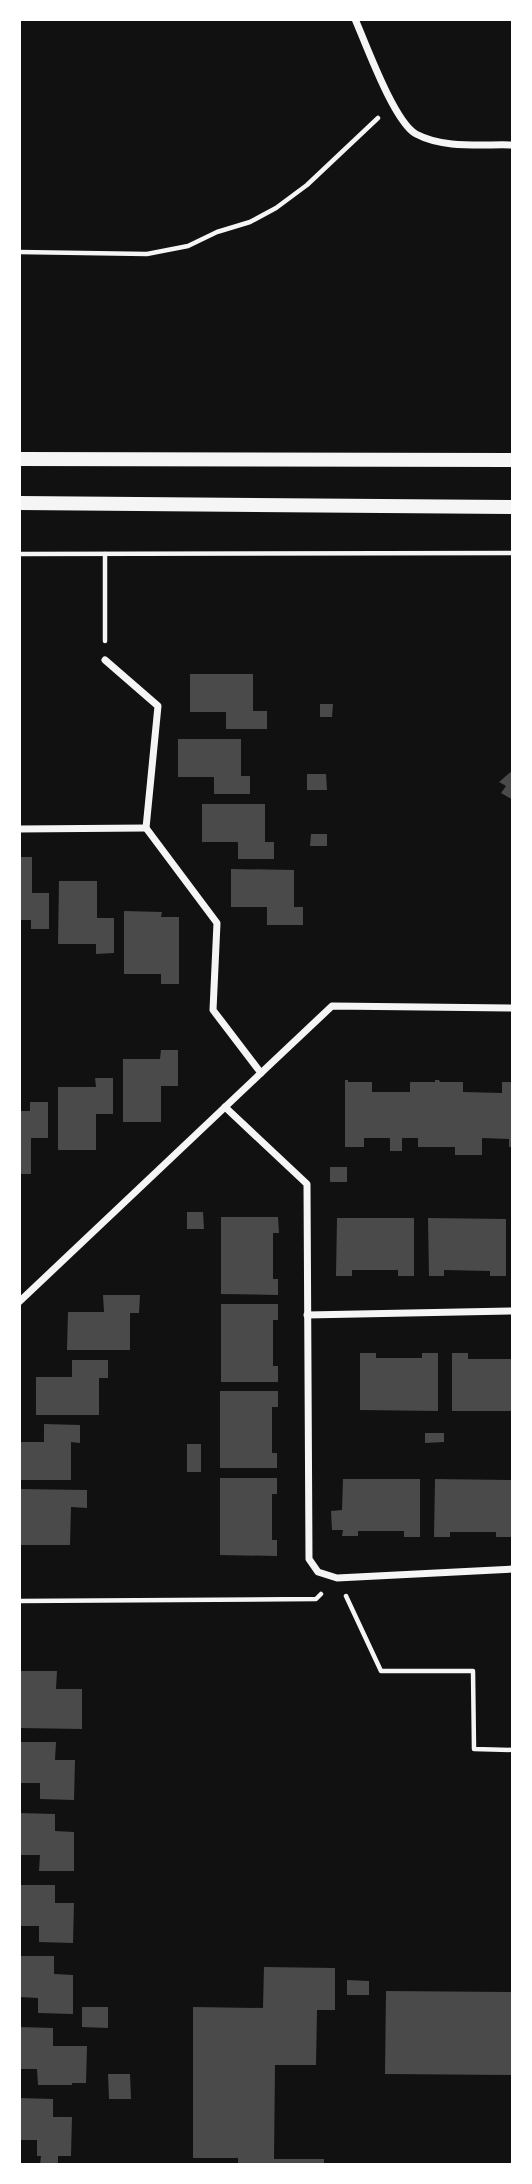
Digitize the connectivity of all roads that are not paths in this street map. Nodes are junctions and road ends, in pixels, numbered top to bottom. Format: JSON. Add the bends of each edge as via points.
{"nodes":[{"id":1,"x":355,"y":19,"type":"edge"},
{"id":2,"x":513,"y":145,"type":"edge"},
{"id":3,"x":19,"y":459,"type":"edge"},
{"id":4,"x":513,"y":460,"type":"edge"},
{"id":5,"x":19,"y":503,"type":"edge"},
{"id":6,"x":513,"y":507,"type":"edge"},
{"id":7,"x":105,"y":660,"type":"road end"},
{"id":8,"x":146,"y":828,"type":"junction"},
{"id":9,"x":19,"y":829,"type":"edge"},
{"id":10,"x":513,"y":1008,"type":"edge"},
{"id":11,"x":261,"y":1073,"type":"junction"},
{"id":12,"x":225,"y":1107,"type":"junction"},
{"id":13,"x":19,"y":1302,"type":"edge"},
{"id":14,"x":513,"y":1311,"type":"edge"},
{"id":15,"x":307,"y":1315,"type":"junction"},
{"id":16,"x":513,"y":1569,"type":"edge"}],
"edges":[{"from":1,"to":2,"type":"street","via":[[392,105],[414,133],[445,143]]},
{"from":3,"to":4,"type":"main road"},
{"from":5,"to":6,"type":"main road"},
{"from":7,"to":8,"type":"street","via":[[158,706]]},
{"from":8,"to":9,"type":"street"},
{"from":8,"to":11,"type":"street","via":[[218,923],[214,1010]]},
{"from":10,"to":11,"type":"street","via":[[332,1006]]},
{"from":11,"to":12,"type":"street"},
{"from":12,"to":13,"type":"street"},
{"from":12,"to":15,"type":"street","via":[[307,1184]]},
{"from":14,"to":15,"type":"street"},
{"from":15,"to":16,"type":"street","via":[[309,1559],[318,1572],[337,1578]]}]}
